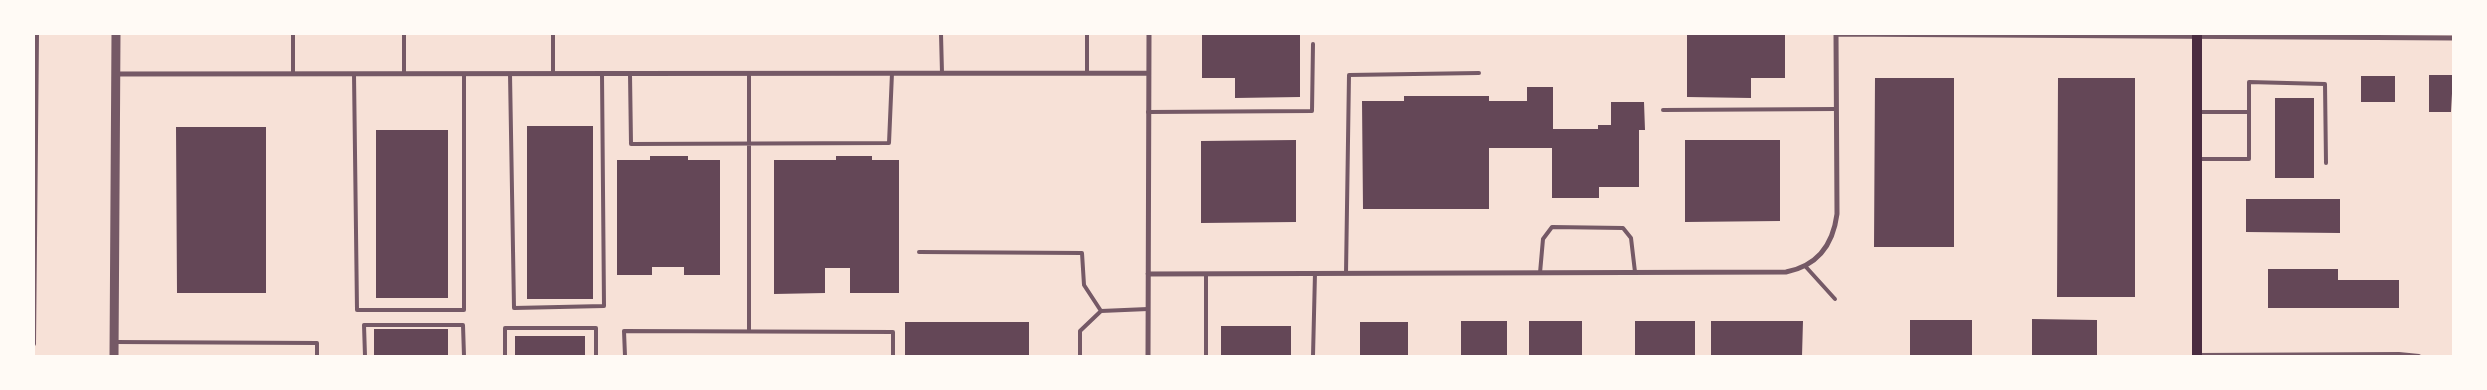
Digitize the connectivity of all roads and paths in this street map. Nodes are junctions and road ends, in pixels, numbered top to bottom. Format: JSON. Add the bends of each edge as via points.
{"nodes":[{"id":1,"x":37,"y":34,"type":"edge"},
{"id":2,"x":116,"y":34,"type":"edge"},
{"id":3,"x":293,"y":34,"type":"edge"},
{"id":4,"x":404,"y":34,"type":"edge"},
{"id":5,"x":553,"y":34,"type":"edge"},
{"id":6,"x":941,"y":34,"type":"edge"},
{"id":7,"x":1086,"y":34,"type":"edge"},
{"id":8,"x":1149,"y":34,"type":"edge"},
{"id":9,"x":1836,"y":34,"type":"edge"},
{"id":10,"x":1998,"y":35,"type":"edge"},
{"id":11,"x":2197,"y":35,"type":"edge"},
{"id":12,"x":2351,"y":36,"type":"edge"},
{"id":13,"x":2453,"y":38,"type":"edge"},
{"id":14,"x":1313,"y":44,"type":"dead end"},
{"id":15,"x":942,"y":73,"type":"junction"},
{"id":16,"x":1087,"y":73,"type":"junction"},
{"id":17,"x":1148,"y":73,"type":"junction"},
{"id":18,"x":115,"y":74,"type":"junction"},
{"id":19,"x":293,"y":74,"type":"junction"},
{"id":20,"x":354,"y":74,"type":"junction"},
{"id":21,"x":404,"y":74,"type":"junction"},
{"id":22,"x":464,"y":74,"type":"junction"},
{"id":23,"x":510,"y":74,"type":"junction"},
{"id":24,"x":554,"y":74,"type":"junction"},
{"id":25,"x":602,"y":74,"type":"junction"},
{"id":26,"x":630,"y":74,"type":"junction"},
{"id":27,"x":749,"y":74,"type":"junction"},
{"id":28,"x":892,"y":74,"type":"junction"},
{"id":29,"x":1479,"y":74,"type":"dead end"},
{"id":30,"x":1836,"y":109,"type":"junction"},
{"id":31,"x":1663,"y":110,"type":"dead end"},
{"id":32,"x":1148,"y":112,"type":"junction"},
{"id":33,"x":2197,"y":112,"type":"junction"},
{"id":34,"x":2249,"y":112,"type":"junction"},
{"id":35,"x":749,"y":142,"type":"junction"},
{"id":36,"x":2197,"y":159,"type":"junction"},
{"id":37,"x":2326,"y":163,"type":"dead end"},
{"id":38,"x":920,"y":252,"type":"dead end"},
{"id":39,"x":1806,"y":266,"type":"junction"},
{"id":40,"x":1540,"y":272,"type":"junction"},
{"id":41,"x":1635,"y":272,"type":"junction"},
{"id":42,"x":1315,"y":273,"type":"junction"},
{"id":43,"x":1346,"y":273,"type":"junction"},
{"id":44,"x":1148,"y":274,"type":"junction"},
{"id":45,"x":1206,"y":274,"type":"junction"},
{"id":46,"x":1836,"y":300,"type":"dead end"},
{"id":47,"x":1148,"y":309,"type":"junction"},
{"id":48,"x":1101,"y":311,"type":"junction"},
{"id":49,"x":749,"y":330,"type":"junction"},
{"id":50,"x":114,"y":342,"type":"junction"},
{"id":51,"x":34,"y":344,"type":"edge"},
{"id":52,"x":114,"y":356,"type":"edge"},
{"id":53,"x":318,"y":356,"type":"edge"},
{"id":54,"x":364,"y":356,"type":"edge"},
{"id":55,"x":464,"y":356,"type":"edge"},
{"id":56,"x":505,"y":356,"type":"edge"},
{"id":57,"x":596,"y":356,"type":"edge"},
{"id":58,"x":625,"y":356,"type":"edge"},
{"id":59,"x":893,"y":356,"type":"edge"},
{"id":60,"x":1080,"y":356,"type":"edge"},
{"id":61,"x":1148,"y":356,"type":"edge"},
{"id":62,"x":1206,"y":356,"type":"edge"},
{"id":63,"x":1313,"y":356,"type":"edge"},
{"id":64,"x":2197,"y":356,"type":"edge"},
{"id":65,"x":2419,"y":356,"type":"edge"}],
"edges":[{"from":1,"to":51,"type":"lane"},
{"from":2,"to":18,"type":"street"},
{"from":3,"to":19,"type":"lane"},
{"from":4,"to":21,"type":"lane"},
{"from":5,"to":24,"type":"lane"},
{"from":6,"to":15,"type":"lane"},
{"from":7,"to":16,"type":"lane"},
{"from":8,"to":17,"type":"street"},
{"from":9,"to":10,"type":"street"},
{"from":9,"to":30,"type":"street"},
{"from":10,"to":11,"type":"street"},
{"from":11,"to":12,"type":"street"},
{"from":11,"to":33,"type":"main road"},
{"from":12,"to":13,"type":"street"},
{"from":14,"to":32,"type":"lane","via":[[1312,111]]},
{"from":15,"to":16,"type":"street"},
{"from":15,"to":28,"type":"street"},
{"from":16,"to":17,"type":"street"},
{"from":17,"to":32,"type":"street"},
{"from":18,"to":19,"type":"street"},
{"from":18,"to":50,"type":"street"},
{"from":19,"to":20,"type":"street"},
{"from":20,"to":21,"type":"street"},
{"from":20,"to":22,"type":"lane","via":[[357,310],[464,310]]},
{"from":21,"to":22,"type":"street"},
{"from":22,"to":23,"type":"street"},
{"from":23,"to":24,"type":"street"},
{"from":23,"to":25,"type":"lane","via":[[514,308],[604,306]]},
{"from":24,"to":25,"type":"street"},
{"from":25,"to":26,"type":"street"},
{"from":26,"to":27,"type":"street"},
{"from":26,"to":35,"type":"lane","via":[[631,144]]},
{"from":27,"to":28,"type":"street"},
{"from":27,"to":35,"type":"lane"},
{"from":28,"to":35,"type":"lane","via":[[890,143]]},
{"from":29,"to":43,"type":"lane","via":[[1349,76]]},
{"from":30,"to":31,"type":"lane"},
{"from":30,"to":39,"type":"street","via":[[1835,230],[1822,254]]},
{"from":32,"to":44,"type":"street"},
{"from":33,"to":34,"type":"lane"},
{"from":33,"to":36,"type":"main road"},
{"from":34,"to":36,"type":"lane","via":[[2249,158]]},
{"from":34,"to":37,"type":"lane","via":[[2249,82],[2325,84]]},
{"from":35,"to":49,"type":"lane"},
{"from":36,"to":64,"type":"main road"},
{"from":38,"to":48,"type":"lane","via":[[1082,253],[1084,286]]},
{"from":39,"to":41,"type":"street","via":[[1786,272]]},
{"from":39,"to":46,"type":"lane"},
{"from":40,"to":41,"type":"street"},
{"from":40,"to":41,"type":"lane","via":[[1543,239],[1552,227],[1622,228],[1631,238]]},
{"from":40,"to":43,"type":"street"},
{"from":42,"to":43,"type":"street"},
{"from":42,"to":45,"type":"street"},
{"from":42,"to":63,"type":"lane"},
{"from":44,"to":45,"type":"street"},
{"from":44,"to":47,"type":"street"},
{"from":45,"to":62,"type":"lane"},
{"from":47,"to":48,"type":"lane"},
{"from":47,"to":61,"type":"street"},
{"from":48,"to":60,"type":"lane","via":[[1080,331]]},
{"from":49,"to":58,"type":"lane","via":[[624,331]]},
{"from":49,"to":59,"type":"lane","via":[[893,332]]},
{"from":50,"to":52,"type":"street"},
{"from":50,"to":53,"type":"lane","via":[[318,343]]},
{"from":54,"to":55,"type":"lane","via":[[364,325],[463,325]]},
{"from":56,"to":57,"type":"lane","via":[[505,328],[596,328]]},
{"from":64,"to":65,"type":"lane"}]}
